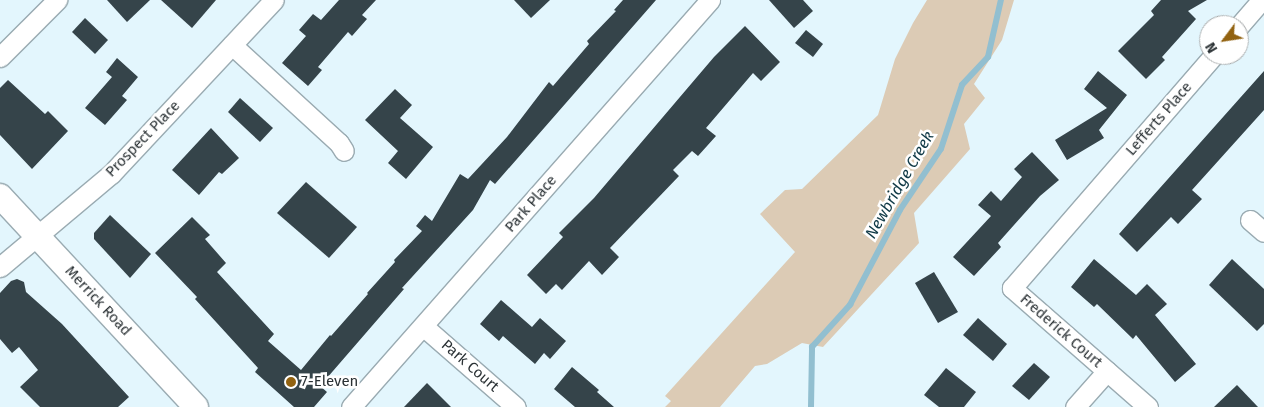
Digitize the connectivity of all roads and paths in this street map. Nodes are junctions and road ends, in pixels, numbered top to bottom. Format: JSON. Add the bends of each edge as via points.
{"nodes":[{"id":1,"x":57,"y":0,"type":"edge"},
{"id":2,"x":274,"y":0,"type":"edge"},
{"id":3,"x":710,"y":0,"type":"edge"},
{"id":4,"x":1262,"y":0,"type":"edge"},
{"id":5,"x":1249,"y":15,"type":"edge"},
{"id":6,"x":232,"y":45,"type":"junction"},
{"id":7,"x":0,"y":57,"type":"edge"},
{"id":8,"x":1205,"y":65,"type":"edge"},
{"id":9,"x":344,"y":151,"type":"dead end"},
{"id":10,"x":1104,"y":182,"type":"joint"},
{"id":11,"x":0,"y":196,"type":"edge"},
{"id":12,"x":37,"y":234,"type":"junction"},
{"id":13,"x":0,"y":267,"type":"edge"},
{"id":14,"x":423,"y":326,"type":"junction"},
{"id":15,"x":1107,"y":371,"type":"junction"},
{"id":16,"x":196,"y":407,"type":"edge"},
{"id":17,"x":351,"y":407,"type":"edge"},
{"id":18,"x":516,"y":407,"type":"edge"},
{"id":19,"x":1075,"y":407,"type":"edge"},
{"id":20,"x":1148,"y":407,"type":"edge"}],
"edges":[{"from":1,"to":7,"type":"street"},
{"from":2,"to":6,"type":"street","name":"Prospect Place"},
{"from":3,"to":14,"type":"street","name":"Park Place"},
{"from":4,"to":5,"type":"street"},
{"from":6,"to":9,"type":"street"},
{"from":6,"to":12,"type":"street","name":"Prospect Place","via":[[111,174]]},
{"from":8,"to":10,"type":"street","name":"Lefferts Place"},
{"from":10,"to":15,"type":"street","name":"Frederick Court","via":[[1012,288]]},
{"from":11,"to":12,"type":"main road","name":"Merrick Road"},
{"from":12,"to":13,"type":"street","name":"Prospect Place"},
{"from":12,"to":16,"type":"main road","name":"Merrick Road"},
{"from":14,"to":17,"type":"street","name":"Park Place"},
{"from":14,"to":18,"type":"street","name":"Park Court"},
{"from":15,"to":19,"type":"street"},
{"from":15,"to":20,"type":"street","name":"Frederick Court"}]}
